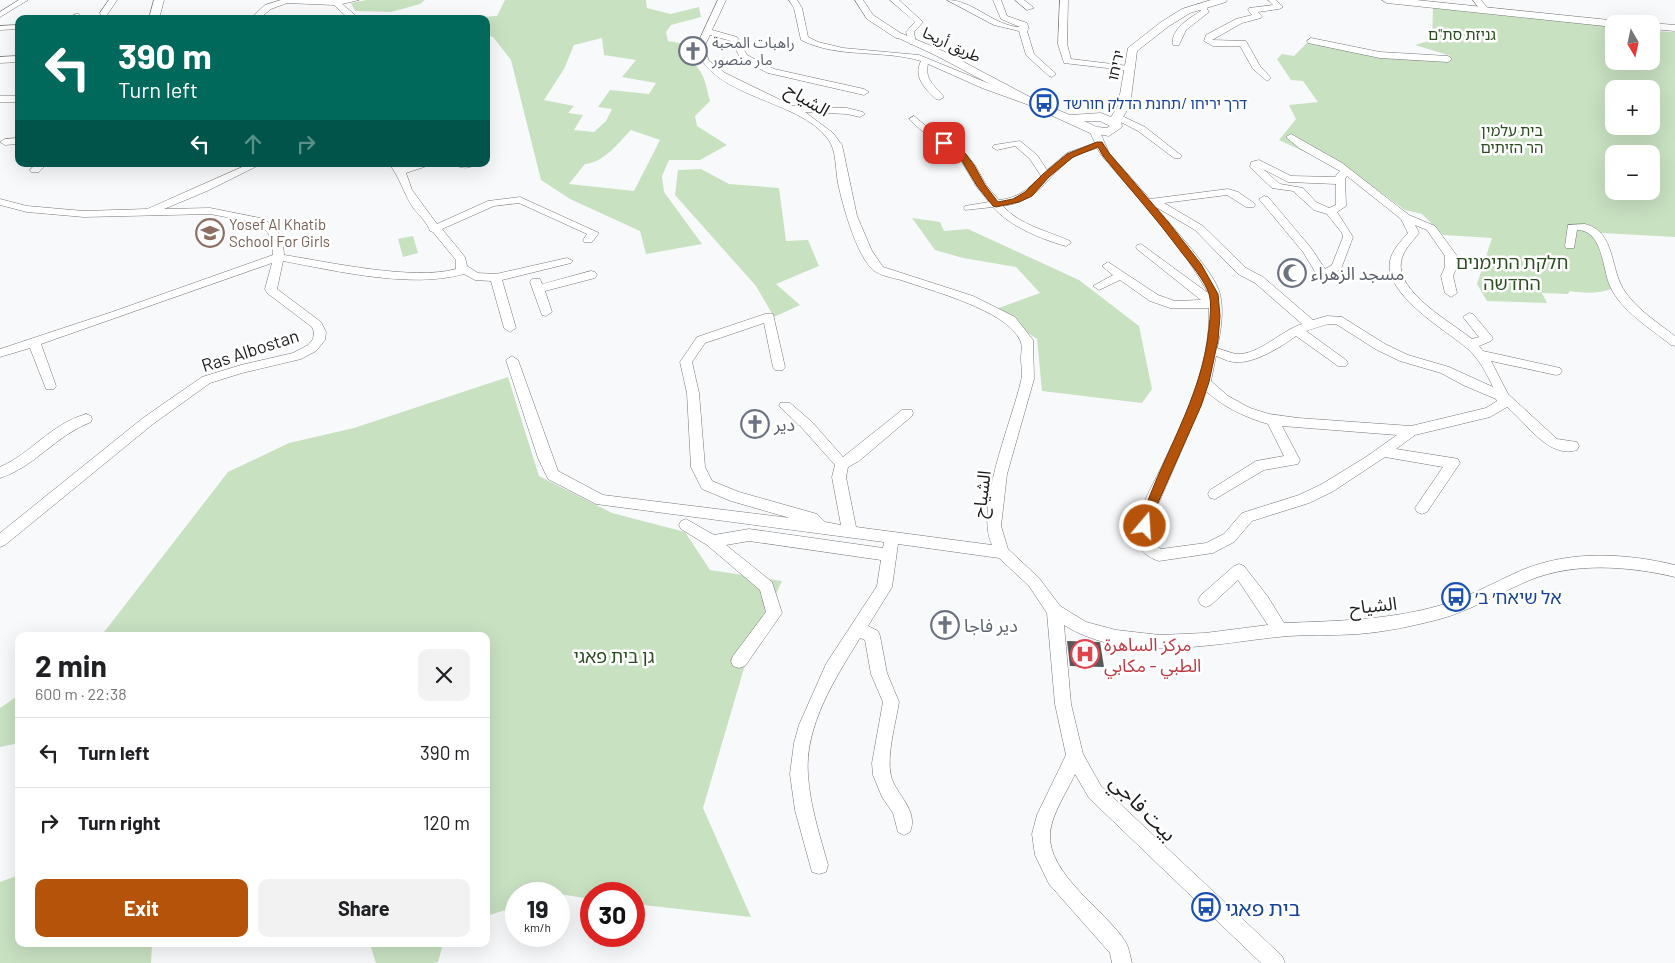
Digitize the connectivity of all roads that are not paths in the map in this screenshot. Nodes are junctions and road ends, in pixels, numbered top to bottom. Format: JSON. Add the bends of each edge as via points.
{"nodes":[{"id":1,"x":24,"y":0,"type":"edge"},
{"id":2,"x":113,"y":0,"type":"edge"},
{"id":3,"x":159,"y":0,"type":"edge"},
{"id":4,"x":166,"y":0,"type":"edge"},
{"id":5,"x":355,"y":0,"type":"edge"},
{"id":6,"x":722,"y":0,"type":"edge"},
{"id":7,"x":793,"y":0,"type":"edge"},
{"id":8,"x":859,"y":0,"type":"edge"},
{"id":9,"x":894,"y":0,"type":"edge"},
{"id":10,"x":951,"y":0,"type":"edge"},
{"id":11,"x":996,"y":0,"type":"edge"},
{"id":12,"x":1021,"y":0,"type":"edge"},
{"id":13,"x":1064,"y":0,"type":"edge"},
{"id":14,"x":1222,"y":0,"type":"edge"},
{"id":15,"x":1272,"y":0,"type":"edge"},
{"id":16,"x":1387,"y":0,"type":"edge"},
{"id":17,"x":1477,"y":0,"type":"edge"},
{"id":18,"x":336,"y":3,"type":"junction"},
{"id":19,"x":268,"y":4,"type":"edge"},
{"id":20,"x":1201,"y":6,"type":"junction"},
{"id":21,"x":1030,"y":8,"type":"dead end"},
{"id":22,"x":1485,"y":10,"type":"junction"},
{"id":23,"x":104,"y":13,"type":"dead end"},
{"id":24,"x":0,"y":15,"type":"edge"},
{"id":25,"x":155,"y":15,"type":"edge"},
{"id":26,"x":163,"y":15,"type":"edge"},
{"id":27,"x":258,"y":15,"type":"edge"},
{"id":28,"x":350,"y":15,"type":"edge"},
{"id":29,"x":1605,"y":22,"type":"edge"},
{"id":30,"x":15,"y":27,"type":"edge"},
{"id":31,"x":1660,"y":27,"type":"edge"},
{"id":32,"x":0,"y":28,"type":"edge"},
{"id":33,"x":914,"y":28,"type":"junction"},
{"id":34,"x":1675,"y":28,"type":"edge"},
{"id":35,"x":887,"y":29,"type":"junction"},
{"id":36,"x":1023,"y":29,"type":"junction"},
{"id":37,"x":707,"y":31,"type":"junction"},
{"id":38,"x":899,"y":36,"type":"joint"},
{"id":39,"x":1311,"y":41,"type":"dead end"},
{"id":40,"x":913,"y":42,"type":"junction"},
{"id":41,"x":1176,"y":43,"type":"dead end"},
{"id":42,"x":15,"y":55,"type":"edge"},
{"id":43,"x":0,"y":56,"type":"edge"},
{"id":44,"x":15,"y":59,"type":"edge"},
{"id":45,"x":1448,"y":59,"type":"dead end"},
{"id":46,"x":0,"y":60,"type":"edge"},
{"id":47,"x":926,"y":60,"type":"junction"},
{"id":48,"x":1129,"y":69,"type":"junction"},
{"id":49,"x":1052,"y":74,"type":"dead end"},
{"id":50,"x":1267,"y":78,"type":"dead end"},
{"id":51,"x":864,"y":92,"type":"dead end"},
{"id":52,"x":939,"y":97,"type":"dead end"},
{"id":53,"x":0,"y":99,"type":"edge"},
{"id":54,"x":15,"y":100,"type":"edge"},
{"id":55,"x":1125,"y":100,"type":"junction"},
{"id":56,"x":1039,"y":106,"type":"junction"},
{"id":57,"x":793,"y":109,"type":"junction"},
{"id":58,"x":860,"y":114,"type":"dead end"},
{"id":59,"x":914,"y":120,"type":"dead end"},
{"id":60,"x":1094,"y":123,"type":"junction"},
{"id":61,"x":1114,"y":124,"type":"junction"},
{"id":62,"x":1291,"y":137,"type":"dead end"},
{"id":63,"x":5,"y":142,"type":"dead end"},
{"id":64,"x":15,"y":142,"type":"edge"},
{"id":65,"x":1100,"y":144,"type":"junction"},
{"id":66,"x":997,"y":147,"type":"dead end"},
{"id":67,"x":1177,"y":156,"type":"dead end"},
{"id":68,"x":250,"y":167,"type":"edge"},
{"id":69,"x":398,"y":167,"type":"edge"},
{"id":70,"x":1342,"y":175,"type":"junction"},
{"id":71,"x":1046,"y":176,"type":"junction"},
{"id":72,"x":1264,"y":199,"type":"dead end"},
{"id":73,"x":0,"y":202,"type":"edge"},
{"id":74,"x":1151,"y":202,"type":"junction"},
{"id":75,"x":996,"y":205,"type":"junction"},
{"id":76,"x":1250,"y":205,"type":"dead end"},
{"id":77,"x":969,"y":208,"type":"dead end"},
{"id":78,"x":1331,"y":212,"type":"junction"},
{"id":79,"x":144,"y":213,"type":"junction"},
{"id":80,"x":1405,"y":217,"type":"junction"},
{"id":81,"x":434,"y":229,"type":"junction"},
{"id":82,"x":588,"y":240,"type":"dead end"},
{"id":83,"x":1066,"y":243,"type":"dead end"},
{"id":84,"x":1570,"y":246,"type":"dead end"},
{"id":85,"x":1141,"y":247,"type":"dead end"},
{"id":86,"x":278,"y":257,"type":"junction"},
{"id":87,"x":568,"y":261,"type":"dead end"},
{"id":88,"x":1108,"y":266,"type":"dead end"},
{"id":89,"x":462,"y":268,"type":"junction"},
{"id":90,"x":532,"y":270,"type":"junction"},
{"id":91,"x":590,"y":275,"type":"dead end"},
{"id":92,"x":1121,"y":275,"type":"junction"},
{"id":93,"x":496,"y":278,"type":"junction"},
{"id":94,"x":1099,"y":286,"type":"dead end"},
{"id":95,"x":539,"y":289,"type":"junction"},
{"id":96,"x":1451,"y":293,"type":"dead end"},
{"id":97,"x":1213,"y":304,"type":"junction"},
{"id":98,"x":546,"y":312,"type":"dead end"},
{"id":99,"x":1469,"y":317,"type":"dead end"},
{"id":100,"x":1311,"y":325,"type":"junction"},
{"id":101,"x":510,"y":328,"type":"dead end"},
{"id":102,"x":1296,"y":330,"type":"junction"},
{"id":103,"x":34,"y":342,"type":"junction"},
{"id":104,"x":1675,"y":342,"type":"edge"},
{"id":105,"x":1474,"y":349,"type":"junction"},
{"id":106,"x":1211,"y":350,"type":"junction"},
{"id":107,"x":0,"y":353,"type":"edge"},
{"id":108,"x":512,"y":360,"type":"dead end"},
{"id":109,"x":1342,"y":363,"type":"dead end"},
{"id":110,"x":779,"y":367,"type":"dead end"},
{"id":111,"x":1556,"y":371,"type":"dead end"},
{"id":112,"x":1204,"y":382,"type":"junction"},
{"id":113,"x":50,"y":386,"type":"dead end"},
{"id":114,"x":1502,"y":396,"type":"junction"},
{"id":115,"x":785,"y":406,"type":"dead end"},
{"id":116,"x":906,"y":413,"type":"dead end"},
{"id":117,"x":86,"y":419,"type":"dead end"},
{"id":118,"x":1273,"y":420,"type":"junction"},
{"id":119,"x":1411,"y":431,"type":"junction"},
{"id":120,"x":1572,"y":446,"type":"dead end"},
{"id":121,"x":1383,"y":452,"type":"junction"},
{"id":122,"x":842,"y":464,"type":"junction"},
{"id":123,"x":0,"y":473,"type":"edge"},
{"id":124,"x":1216,"y":494,"type":"dead end"},
{"id":125,"x":1422,"y":508,"type":"dead end"},
{"id":126,"x":686,"y":525,"type":"dead end"},
{"id":127,"x":822,"y":529,"type":"junction"},
{"id":128,"x":850,"y":532,"type":"junction"},
{"id":129,"x":0,"y":541,"type":"edge"},
{"id":130,"x":712,"y":541,"type":"junction"},
{"id":131,"x":891,"y":546,"type":"junction"},
{"id":132,"x":1003,"y":553,"type":"junction"},
{"id":133,"x":1675,"y":571,"type":"edge"},
{"id":134,"x":1206,"y":600,"type":"dead end"},
{"id":135,"x":1055,"y":611,"type":"junction"},
{"id":136,"x":857,"y":628,"type":"junction"},
{"id":137,"x":1280,"y":630,"type":"junction"},
{"id":138,"x":739,"y":661,"type":"dead end"},
{"id":139,"x":1075,"y":756,"type":"junction"},
{"id":140,"x":904,"y":826,"type":"dead end"},
{"id":141,"x":819,"y":865,"type":"dead end"},
{"id":142,"x":1122,"y":963,"type":"edge"},
{"id":143,"x":1274,"y":963,"type":"edge"}],
"edges":[{"from":1,"to":24,"type":"street"},
{"from":2,"to":23,"type":"street"},
{"from":3,"to":25,"type":"main road"},
{"from":4,"to":26,"type":"main road"},
{"from":5,"to":18,"type":"street"},
{"from":6,"to":37,"type":"street","name":"الشياح"},
{"from":7,"to":47,"type":"street","via":[[798,8],[804,38],[811,42]]},
{"from":8,"to":35,"type":"street","name":"طريق أريحا","via":[[870,17]]},
{"from":9,"to":33,"type":"street","via":[[917,19],[919,22]]},
{"from":10,"to":36,"type":"street","via":[[1009,29]]},
{"from":11,"to":36,"type":"street","via":[[1004,17],[1024,25]]},
{"from":12,"to":21,"type":"street"},
{"from":13,"to":48,"type":"street","via":[[1066,9],[1061,36],[1067,60]]},
{"from":14,"to":20,"type":"main road","name":"יריחו"},
{"from":15,"to":50,"type":"street","via":[[1279,7],[1252,10],[1258,16],[1239,21],[1209,37],[1208,41],[1243,43],[1256,67]]},
{"from":16,"to":22,"type":"main road"},
{"from":17,"to":22,"type":"street"},
{"from":18,"to":19,"type":"street","via":[[296,0]]},
{"from":18,"to":28,"type":"street"},
{"from":19,"to":27,"type":"street"},
{"from":20,"to":41,"type":"street","via":[[1205,12],[1186,24]]},
{"from":20,"to":48,"type":"main road","name":"יריחו","via":[[1165,24],[1132,50]]},
{"from":22,"to":29,"type":"main road"},
{"from":30,"to":32,"type":"street"},
{"from":31,"to":34,"type":"main road"},
{"from":33,"to":35,"type":"street"},
{"from":33,"to":40,"type":"street","via":[[909,35]]},
{"from":35,"to":38,"type":"street","name":"طريق أريحا"},
{"from":36,"to":49,"type":"street","via":[[1030,55]]},
{"from":37,"to":51,"type":"street","via":[[734,40],[744,57],[771,71]]},
{"from":37,"to":57,"type":"street","name":"الشياح","via":[[700,47],[707,64],[734,81]]},
{"from":38,"to":40,"type":"main road","name":"طريق أريحا"},
{"from":39,"to":45,"type":"street","via":[[1380,55]]},
{"from":40,"to":56,"type":"main road","name":"طريق أريحا"},
{"from":42,"to":43,"type":"main road"},
{"from":44,"to":46,"type":"main road"},
{"from":47,"to":52,"type":"street","via":[[922,66],[923,79]]},
{"from":47,"to":56,"type":"street"},
{"from":48,"to":55,"type":"main road","name":"יריחו"},
{"from":53,"to":54,"type":"street"},
{"from":55,"to":60,"type":"main road","name":"יריחו","via":[[1117,110]]},
{"from":55,"to":61,"type":"main road","name":"יריחו"},
{"from":56,"to":60,"type":"main road"},
{"from":57,"to":58,"type":"street"},
{"from":57,"to":132,"type":"street","name":"الشياح","via":[[820,124],[833,138],[840,155],[848,203],[870,259],[879,269],[968,299],[1011,320],[1027,340],[1028,379],[1000,474],[996,502],[994,526]]},
{"from":59,"to":75,"type":"street","via":[[962,155]]},
{"from":60,"to":61,"type":"main road"},
{"from":60,"to":65,"type":"street"},
{"from":61,"to":65,"type":"street","via":[[1100,138]]},
{"from":61,"to":67,"type":"street","via":[[1129,121]]},
{"from":62,"to":70,"type":"street","via":[[1338,165]]},
{"from":63,"to":64,"type":"street"},
{"from":65,"to":71,"type":"street","via":[[1070,155]]},
{"from":65,"to":74,"type":"street","via":[[1105,154]]},
{"from":66,"to":71,"type":"street","via":[[1017,143],[1034,157]]},
{"from":68,"to":79,"type":"street"},
{"from":69,"to":81,"type":"street","via":[[407,190]]},
{"from":70,"to":78,"type":"street","via":[[1341,206]]},
{"from":70,"to":78,"type":"street","via":[[1317,182],[1294,180],[1259,163],[1254,167],[1276,186],[1298,190],[1310,203]]},
{"from":70,"to":80,"type":"street"},
{"from":71,"to":75,"type":"street","via":[[1016,201]]},
{"from":72,"to":78,"type":"street","via":[[1307,250],[1321,272],[1326,273],[1337,267],[1348,237]]},
{"from":73,"to":79,"type":"street","via":[[27,209],[84,214]]},
{"from":74,"to":76,"type":"street","via":[[1228,192]]},
{"from":74,"to":97,"type":"street","via":[[1204,275],[1214,294]]},
{"from":74,"to":100,"type":"street","via":[[1199,228],[1242,271],[1278,295]]},
{"from":75,"to":77,"type":"street"},
{"from":75,"to":83,"type":"street","via":[[1018,223]]},
{"from":79,"to":86,"type":"street","via":[[210,211],[261,221],[273,232],[278,244]]},
{"from":80,"to":96,"type":"street","via":[[1431,228],[1451,256],[1447,276]]},
{"from":80,"to":105,"type":"street","via":[[1414,233],[1399,250],[1396,273],[1403,287]]},
{"from":81,"to":82,"type":"street","via":[[492,203],[520,200],[594,233]]},
{"from":81,"to":89,"type":"street","via":[[460,259]]},
{"from":84,"to":104,"type":"street","via":[[1572,227],[1588,228],[1599,234],[1620,293]]},
{"from":85,"to":97,"type":"street"},
{"from":86,"to":89,"type":"street","via":[[376,273],[447,276]]},
{"from":86,"to":103,"type":"street"},
{"from":86,"to":129,"type":"street","name":"Ras Albostan","via":[[271,288],[273,293],[317,325],[319,340],[312,348],[297,356],[206,380],[148,421]]},
{"from":87,"to":90,"type":"street"},
{"from":88,"to":92,"type":"street"},
{"from":89,"to":93,"type":"street","via":[[475,276]]},
{"from":90,"to":93,"type":"street"},
{"from":90,"to":95,"type":"street"},
{"from":91,"to":95,"type":"street"},
{"from":92,"to":94,"type":"street"},
{"from":92,"to":97,"type":"street","via":[[1154,298],[1174,305]]},
{"from":93,"to":101,"type":"street"},
{"from":95,"to":98,"type":"street"},
{"from":97,"to":106,"type":"street","via":[[1215,316]]},
{"from":99,"to":105,"type":"street","via":[[1487,338]]},
{"from":100,"to":102,"type":"street"},
{"from":100,"to":114,"type":"street","via":[[1338,320],[1404,358],[1445,370]]},
{"from":102,"to":106,"type":"street","via":[[1274,346],[1242,358]]},
{"from":102,"to":109,"type":"street"},
{"from":103,"to":107,"type":"street"},
{"from":103,"to":113,"type":"street"},
{"from":105,"to":111,"type":"street"},
{"from":105,"to":114,"type":"street","via":[[1491,372]]},
{"from":106,"to":112,"type":"street"},
{"from":108,"to":127,"type":"street","via":[[553,475],[601,500]]},
{"from":110,"to":127,"type":"street","via":[[769,317],[701,340],[686,362],[693,393],[698,467],[707,485],[736,497],[812,518]]},
{"from":112,"to":118,"type":"street","via":[[1223,399],[1244,411]]},
{"from":112,"to":121,"type":"street","via":[[1145,526],[1147,548],[1159,555],[1208,549],[1229,538],[1247,517],[1312,495]]},
{"from":114,"to":119,"type":"street","via":[[1504,403],[1490,412]]},
{"from":114,"to":120,"type":"street","via":[[1553,443]]},
{"from":115,"to":122,"type":"street"},
{"from":116,"to":122,"type":"street"},
{"from":117,"to":123,"type":"street","via":[[62,428],[14,466]]},
{"from":118,"to":119,"type":"street"},
{"from":118,"to":124,"type":"street","via":[[1293,460],[1261,465]]},
{"from":119,"to":121,"type":"street"},
{"from":121,"to":125,"type":"street","via":[[1452,463]]},
{"from":122,"to":128,"type":"street","via":[[839,477]]},
{"from":126,"to":130,"type":"street"},
{"from":127,"to":128,"type":"street"},
{"from":128,"to":131,"type":"street"},
{"from":130,"to":131,"type":"street","via":[[748,535]]},
{"from":130,"to":138,"type":"street","via":[[768,588],[774,613]]},
{"from":131,"to":132,"type":"street"},
{"from":131,"to":136,"type":"street","via":[[884,587]]},
{"from":132,"to":135,"type":"street","name":"الشياح","via":[[1034,582]]},
{"from":133,"to":137,"type":"street","name":"الشياح","via":[[1622,562],[1569,563],[1529,574],[1442,612],[1359,627]]},
{"from":134,"to":137,"type":"street","via":[[1238,570]]},
{"from":135,"to":137,"type":"street","name":"الشياح","via":[[1082,628],[1116,637],[1160,642]]},
{"from":135,"to":139,"type":"street","name":"بيت فاجي","via":[[1063,704]]},
{"from":136,"to":140,"type":"street","via":[[872,636],[879,674],[890,696],[882,775],[901,810]]},
{"from":136,"to":141,"type":"street","via":[[832,669],[807,725],[799,761],[806,821]]},
{"from":139,"to":142,"type":"street","via":[[1046,815],[1041,834],[1044,855],[1056,877],[1118,948]]},
{"from":139,"to":143,"type":"street","name":"بيت فاجي","via":[[1095,792]]}]}
